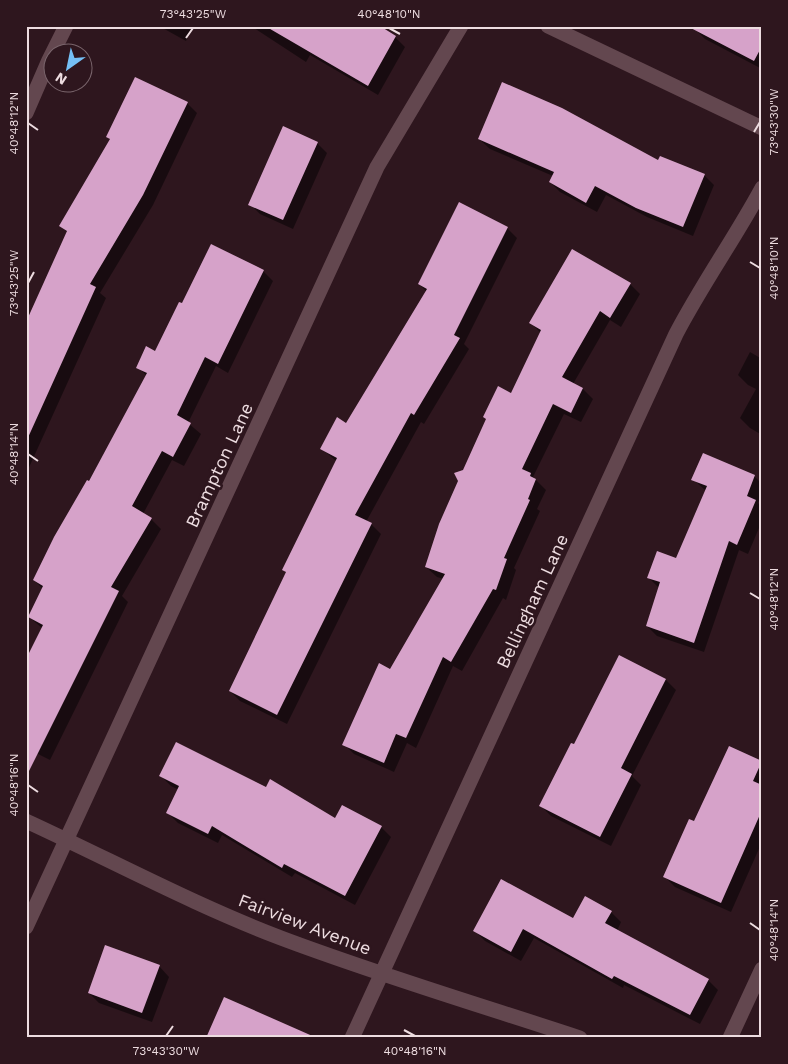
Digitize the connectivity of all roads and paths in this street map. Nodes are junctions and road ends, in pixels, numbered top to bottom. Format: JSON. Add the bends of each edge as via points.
{"nodes":[{"id":1,"x":66,"y":26,"type":"edge"},
{"id":2,"x":461,"y":26,"type":"edge"},
{"id":3,"x":548,"y":26,"type":"edge"},
{"id":4,"x":26,"y":112,"type":"edge"},
{"id":5,"x":762,"y":128,"type":"edge"},
{"id":6,"x":762,"y":188,"type":"edge"},
{"id":7,"x":26,"y":821,"type":"edge"},
{"id":8,"x":66,"y":839,"type":"junction"},
{"id":9,"x":26,"y":927,"type":"edge"},
{"id":10,"x":762,"y":969,"type":"edge"},
{"id":11,"x":382,"y":973,"type":"junction"},
{"id":12,"x":352,"y":1038,"type":"edge"},
{"id":13,"x":580,"y":1038,"type":"edge"},
{"id":14,"x":730,"y":1038,"type":"edge"}],
"edges":[{"from":1,"to":4,"type":"street"},
{"from":2,"to":8,"type":"street","name":"Brampton Lane","via":[[377,167]]},
{"from":3,"to":5,"type":"street"},
{"from":6,"to":11,"type":"street","name":"Bellingham Lane","via":[[676,334]]},
{"from":7,"to":8,"type":"street","name":"Fairview Avenue"},
{"from":8,"to":9,"type":"street","name":"Brampton Lane"},
{"from":8,"to":11,"type":"street","name":"Fairview Avenue","via":[[281,938]]},
{"from":10,"to":14,"type":"street"},
{"from":11,"to":12,"type":"street","name":"Bellingham Lane"},
{"from":11,"to":13,"type":"street","name":"Fairview Avenue"}]}
